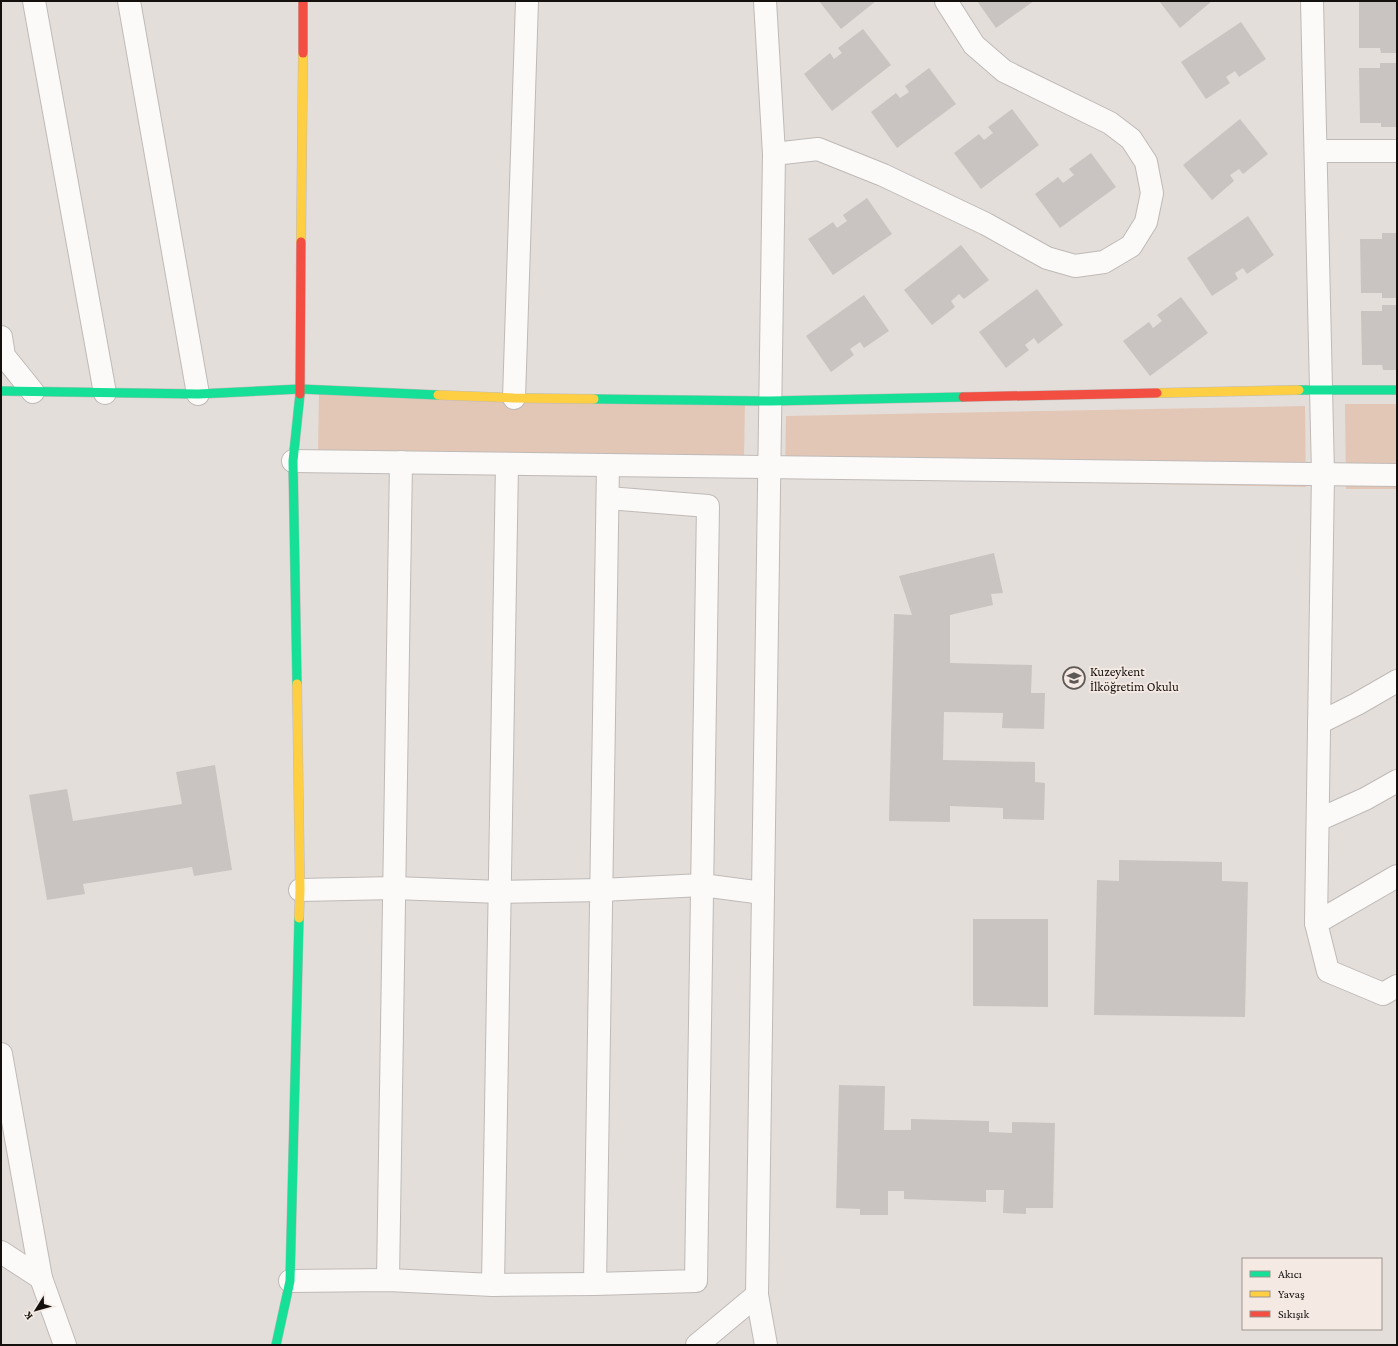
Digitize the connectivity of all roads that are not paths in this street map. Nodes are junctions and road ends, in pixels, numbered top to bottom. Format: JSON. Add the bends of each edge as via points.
{"nodes":[{"id":1,"x":34,"y":1,"type":"edge"},
{"id":2,"x":128,"y":1,"type":"edge"},
{"id":3,"x":303,"y":1,"type":"edge"},
{"id":4,"x":527,"y":1,"type":"edge"},
{"id":5,"x":765,"y":1,"type":"edge"},
{"id":6,"x":946,"y":1,"type":"edge"},
{"id":7,"x":1312,"y":1,"type":"edge"},
{"id":8,"x":1316,"y":151,"type":"junction"},
{"id":9,"x":1397,"y":151,"type":"edge"},
{"id":10,"x":774,"y":154,"type":"junction"},
{"id":11,"x":1,"y":337,"type":"edge"},
{"id":12,"x":300,"y":389,"type":"junction"},
{"id":13,"x":1320,"y":390,"type":"junction"},
{"id":14,"x":1397,"y":390,"type":"edge"},
{"id":15,"x":1,"y":391,"type":"edge"},
{"id":16,"x":33,"y":392,"type":"junction"},
{"id":17,"x":105,"y":393,"type":"junction"},
{"id":18,"x":198,"y":394,"type":"junction"},
{"id":19,"x":514,"y":398,"type":"junction"},
{"id":20,"x":771,"y":401,"type":"junction"},
{"id":21,"x":294,"y":461,"type":"junction"},
{"id":22,"x":402,"y":462,"type":"junction"},
{"id":23,"x":507,"y":464,"type":"junction"},
{"id":24,"x":608,"y":465,"type":"junction"},
{"id":25,"x":770,"y":467,"type":"junction"},
{"id":26,"x":1323,"y":474,"type":"junction"},
{"id":27,"x":1397,"y":475,"type":"edge"},
{"id":28,"x":608,"y":498,"type":"junction"},
{"id":29,"x":1397,"y":681,"type":"edge"},
{"id":30,"x":1319,"y":723,"type":"junction"},
{"id":31,"x":1397,"y":782,"type":"edge"},
{"id":32,"x":1318,"y":820,"type":"junction"},
{"id":33,"x":1397,"y":876,"type":"edge"},
{"id":34,"x":702,"y":885,"type":"junction"},
{"id":35,"x":394,"y":888,"type":"junction"},
{"id":36,"x":300,"y":890,"type":"junction"},
{"id":37,"x":601,"y":890,"type":"junction"},
{"id":38,"x":500,"y":892,"type":"junction"},
{"id":39,"x":763,"y":893,"type":"junction"},
{"id":40,"x":1316,"y":923,"type":"junction"},
{"id":41,"x":1397,"y":986,"type":"edge"},
{"id":42,"x":1,"y":1054,"type":"edge"},
{"id":43,"x":10,"y":1145,"type":"edge"},
{"id":44,"x":1,"y":1252,"type":"edge"},
{"id":45,"x":41,"y":1278,"type":"junction"},
{"id":46,"x":388,"y":1280,"type":"junction"},
{"id":47,"x":290,"y":1281,"type":"junction"},
{"id":48,"x":595,"y":1284,"type":"junction"},
{"id":49,"x":493,"y":1286,"type":"junction"},
{"id":50,"x":757,"y":1295,"type":"junction"},
{"id":51,"x":65,"y":1345,"type":"edge"},
{"id":52,"x":276,"y":1345,"type":"edge"},
{"id":53,"x":697,"y":1345,"type":"edge"},
{"id":54,"x":766,"y":1345,"type":"edge"}],
"edges":[{"from":1,"to":17,"type":"street"},
{"from":2,"to":18,"type":"street"},
{"from":3,"to":12,"type":"street"},
{"from":4,"to":19,"type":"street"},
{"from":5,"to":10,"type":"street"},
{"from":6,"to":10,"type":"street","via":[[974,45],[1004,71],[1110,123],[1131,140],[1146,162],[1152,193],[1146,222],[1131,246],[1104,262],[1075,266],[1047,258],[986,224],[883,175],[818,149]]},
{"from":7,"to":8,"type":"street"},
{"from":8,"to":9,"type":"street"},
{"from":8,"to":13,"type":"street"},
{"from":10,"to":20,"type":"street"},
{"from":11,"to":16,"type":"street","via":[[4,356]]},
{"from":12,"to":18,"type":"street"},
{"from":12,"to":19,"type":"street"},
{"from":12,"to":21,"type":"street"},
{"from":13,"to":14,"type":"street"},
{"from":13,"to":20,"type":"street"},
{"from":13,"to":26,"type":"street"},
{"from":15,"to":16,"type":"street"},
{"from":16,"to":17,"type":"street"},
{"from":17,"to":18,"type":"street"},
{"from":19,"to":20,"type":"street"},
{"from":20,"to":25,"type":"street"},
{"from":21,"to":22,"type":"street"},
{"from":21,"to":36,"type":"street"},
{"from":22,"to":23,"type":"street"},
{"from":22,"to":35,"type":"street"},
{"from":23,"to":24,"type":"street"},
{"from":23,"to":38,"type":"street"},
{"from":24,"to":25,"type":"street"},
{"from":24,"to":28,"type":"street"},
{"from":25,"to":26,"type":"street"},
{"from":25,"to":39,"type":"street"},
{"from":26,"to":27,"type":"street"},
{"from":26,"to":30,"type":"street"},
{"from":28,"to":34,"type":"street","via":[[708,506]]},
{"from":28,"to":37,"type":"street"},
{"from":29,"to":30,"type":"street"},
{"from":30,"to":32,"type":"street"},
{"from":31,"to":32,"type":"street"},
{"from":32,"to":40,"type":"street"},
{"from":33,"to":40,"type":"street"},
{"from":34,"to":37,"type":"street"},
{"from":34,"to":39,"type":"street"},
{"from":34,"to":48,"type":"street","via":[[696,1281]]},
{"from":35,"to":36,"type":"street"},
{"from":35,"to":38,"type":"street"},
{"from":35,"to":46,"type":"street"},
{"from":36,"to":47,"type":"street"},
{"from":37,"to":38,"type":"street"},
{"from":37,"to":48,"type":"street"},
{"from":38,"to":49,"type":"street"},
{"from":39,"to":50,"type":"street"},
{"from":40,"to":41,"type":"street","via":[[1328,971],[1383,994]]},
{"from":42,"to":43,"type":"street"},
{"from":43,"to":45,"type":"street"},
{"from":44,"to":45,"type":"street"},
{"from":45,"to":51,"type":"street"},
{"from":46,"to":47,"type":"street"},
{"from":46,"to":49,"type":"street"},
{"from":47,"to":52,"type":"street"},
{"from":48,"to":49,"type":"street"},
{"from":50,"to":53,"type":"street"},
{"from":50,"to":54,"type":"street"}]}
